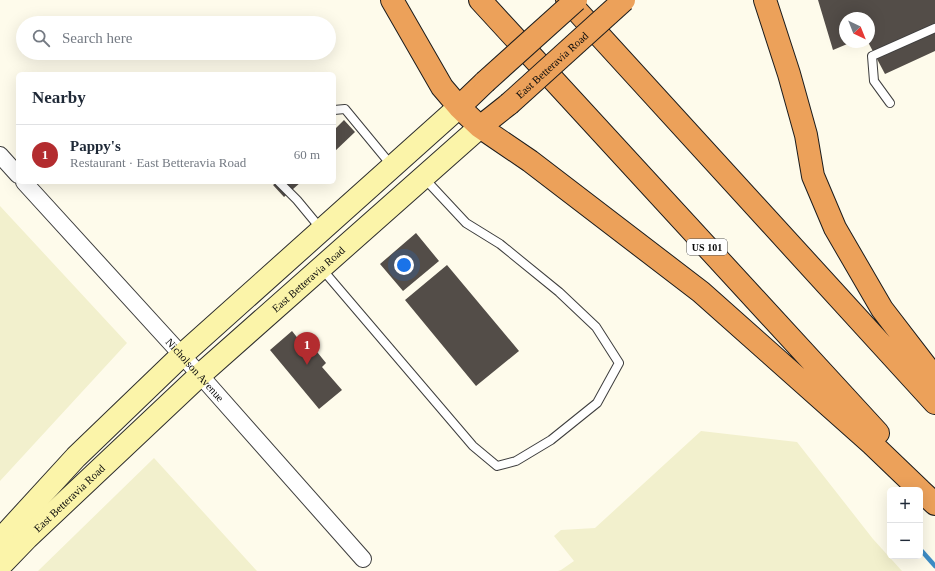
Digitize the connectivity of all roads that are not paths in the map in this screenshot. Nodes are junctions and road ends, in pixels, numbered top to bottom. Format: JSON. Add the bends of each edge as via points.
{"nodes":[{"id":1,"x":392,"y":0,"type":"edge"},
{"id":2,"x":480,"y":0,"type":"edge"},
{"id":3,"x":567,"y":0,"type":"edge"},
{"id":4,"x":576,"y":0,"type":"edge"},
{"id":5,"x":624,"y":0,"type":"edge"},
{"id":6,"x":765,"y":0,"type":"edge"},
{"id":7,"x":935,"y":28,"type":"edge"},
{"id":8,"x":890,"y":103,"type":"dead end"},
{"id":9,"x":459,"y":107,"type":"junction"},
{"id":10,"x":336,"y":110,"type":"edge"},
{"id":11,"x":480,"y":127,"type":"junction"},
{"id":12,"x":0,"y":155,"type":"edge"},
{"id":13,"x":392,"y":167,"type":"junction"},
{"id":14,"x":16,"y":173,"type":"edge"},
{"id":15,"x":424,"y":178,"type":"junction"},
{"id":16,"x":26,"y":184,"type":"edge"},
{"id":17,"x":281,"y":184,"type":"edge"},
{"id":18,"x":322,"y":230,"type":"junction"},
{"id":19,"x":321,"y":268,"type":"junction"},
{"id":20,"x":182,"y":355,"type":"junction"},
{"id":21,"x":200,"y":375,"type":"junction"},
{"id":22,"x":935,"y":378,"type":"edge"},
{"id":23,"x":935,"y":403,"type":"edge"},
{"id":24,"x":917,"y":487,"type":"edge"},
{"id":25,"x":923,"y":493,"type":"edge"},
{"id":26,"x":935,"y":495,"type":"edge"},
{"id":27,"x":935,"y":504,"type":"edge"},
{"id":28,"x":0,"y":540,"type":"edge"},
{"id":29,"x":363,"y":559,"type":"dead end"},
{"id":30,"x":0,"y":566,"type":"edge"}],
"edges":[{"from":1,"to":9,"type":"highway","via":[[442,87]]},
{"from":2,"to":26,"type":"highway","number":"US 101"},
{"from":3,"to":23,"type":"highway"},
{"from":4,"to":9,"type":"highway","name":"East Betteravia Road","bridge":true},
{"from":5,"to":11,"type":"highway","name":"East Betteravia Road","bridge":true},
{"from":6,"to":22,"type":"highway","via":[[806,135],[813,176],[835,228],[882,309]]},
{"from":7,"to":8,"type":"lane","via":[[872,56],[874,81]]},
{"from":9,"to":11,"type":"highway"},
{"from":9,"to":13,"type":"street","name":"East Betteravia Road"},
{"from":10,"to":13,"type":"lane","via":[[345,109]]},
{"from":11,"to":15,"type":"street","name":"East Betteravia Road"},
{"from":11,"to":24,"type":"highway","via":[[530,161],[701,292]]},
{"from":12,"to":14,"type":"street"},
{"from":13,"to":18,"type":"street","name":"East Betteravia Road"},
{"from":15,"to":19,"type":"street","name":"East Betteravia Road"},
{"from":15,"to":19,"type":"lane","via":[[466,224],[500,244],[559,292],[596,327],[619,363],[597,403],[551,440],[516,461],[497,466],[473,446]]},
{"from":16,"to":20,"type":"street","name":"Nicholson Avenue"},
{"from":17,"to":18,"type":"lane"},
{"from":18,"to":20,"type":"street","name":"East Betteravia Road"},
{"from":19,"to":21,"type":"street","name":"East Betteravia Road"},
{"from":20,"to":21,"type":"street","name":"Nicholson Avenue"},
{"from":20,"to":28,"type":"street","name":"East Betteravia Road","via":[[76,457]]},
{"from":21,"to":29,"type":"street","name":"Nicholson Avenue"},
{"from":21,"to":30,"type":"street","name":"East Betteravia Road"},
{"from":25,"to":27,"type":"highway"}]}
